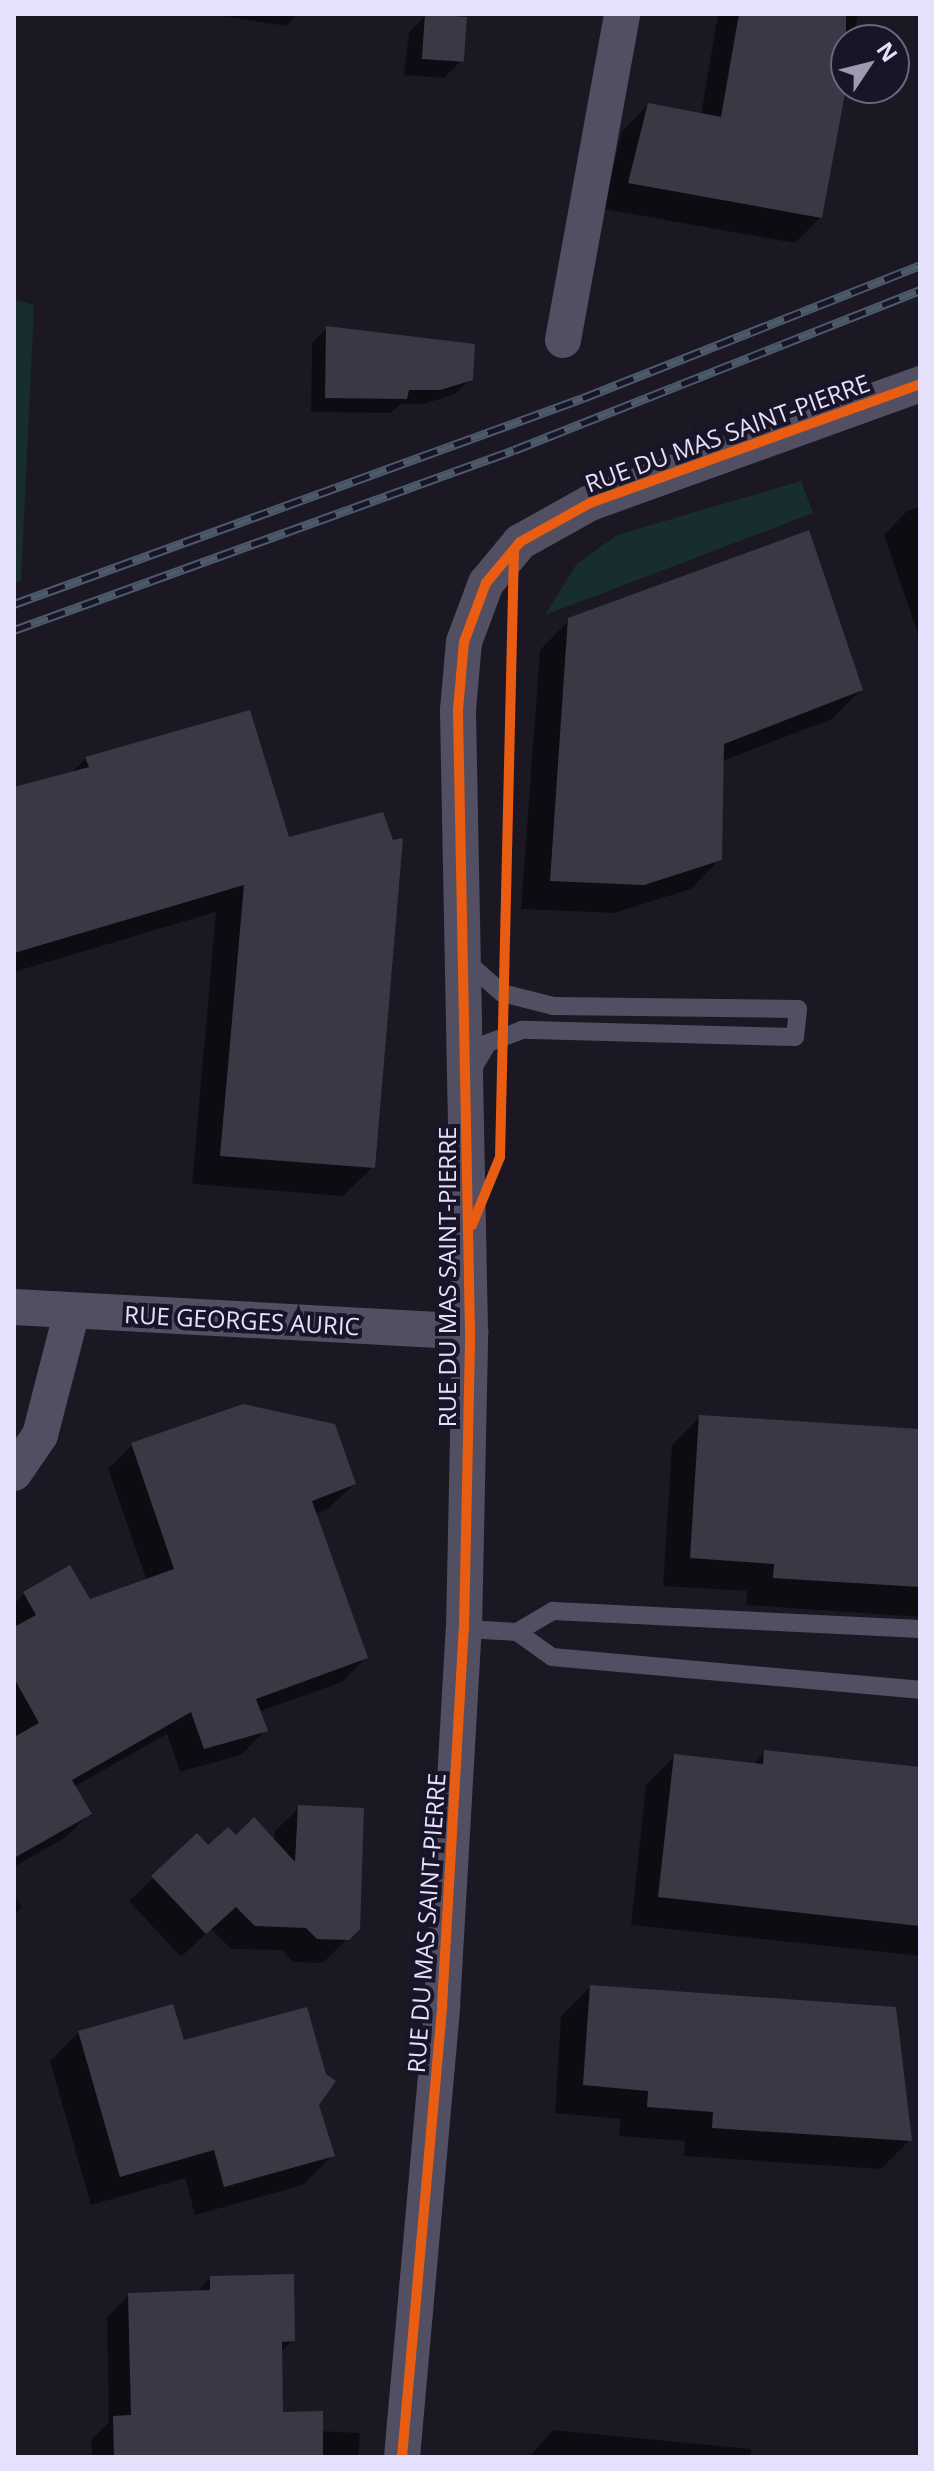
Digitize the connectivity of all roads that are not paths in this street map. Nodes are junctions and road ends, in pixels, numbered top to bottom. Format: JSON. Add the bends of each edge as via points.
{"nodes":[{"id":1,"x":622,"y":14,"type":"edge"},
{"id":2,"x":563,"y":340,"type":"dead end"},
{"id":3,"x":920,"y":384,"type":"edge"},
{"id":4,"x":465,"y":960,"type":"junction"},
{"id":5,"x":467,"y":1077,"type":"junction"},
{"id":6,"x":14,"y":1307,"type":"edge"},
{"id":7,"x":72,"y":1311,"type":"junction"},
{"id":8,"x":470,"y":1332,"type":"junction"},
{"id":9,"x":14,"y":1473,"type":"edge"},
{"id":10,"x":464,"y":1629,"type":"junction"},
{"id":11,"x":920,"y":1629,"type":"edge"},
{"id":12,"x":517,"y":1632,"type":"junction"},
{"id":13,"x":920,"y":1690,"type":"edge"},
{"id":14,"x":402,"y":2457,"type":"edge"}],
"edges":[{"from":1,"to":2,"type":"street"},
{"from":3,"to":4,"type":"street","name":"RUE DU MAS SAINT-PIERRE","via":[[590,503],[520,542],[486,583],[464,642],[458,710]]},
{"from":4,"to":5,"type":"street","name":"RUE DU MAS SAINT-PIERRE"},
{"from":4,"to":5,"type":"lane","via":[[502,993],[553,1006],[798,1009],[795,1037],[522,1030],[488,1043]]},
{"from":5,"to":8,"type":"street","name":"RUE DU MAS SAINT-PIERRE"},
{"from":6,"to":7,"type":"street","name":"RUE GEORGES AURIC"},
{"from":7,"to":8,"type":"street","name":"RUE GEORGES AURIC"},
{"from":7,"to":9,"type":"street","via":[[40,1435]]},
{"from":8,"to":10,"type":"street","name":"RUE DU MAS SAINT-PIERRE"},
{"from":10,"to":12,"type":"lane"},
{"from":10,"to":14,"type":"street","name":"RUE DU MAS SAINT-PIERRE","via":[[442,2006]]},
{"from":11,"to":12,"type":"lane","via":[[553,1611]]},
{"from":12,"to":13,"type":"lane","via":[[552,1657]]}]}
